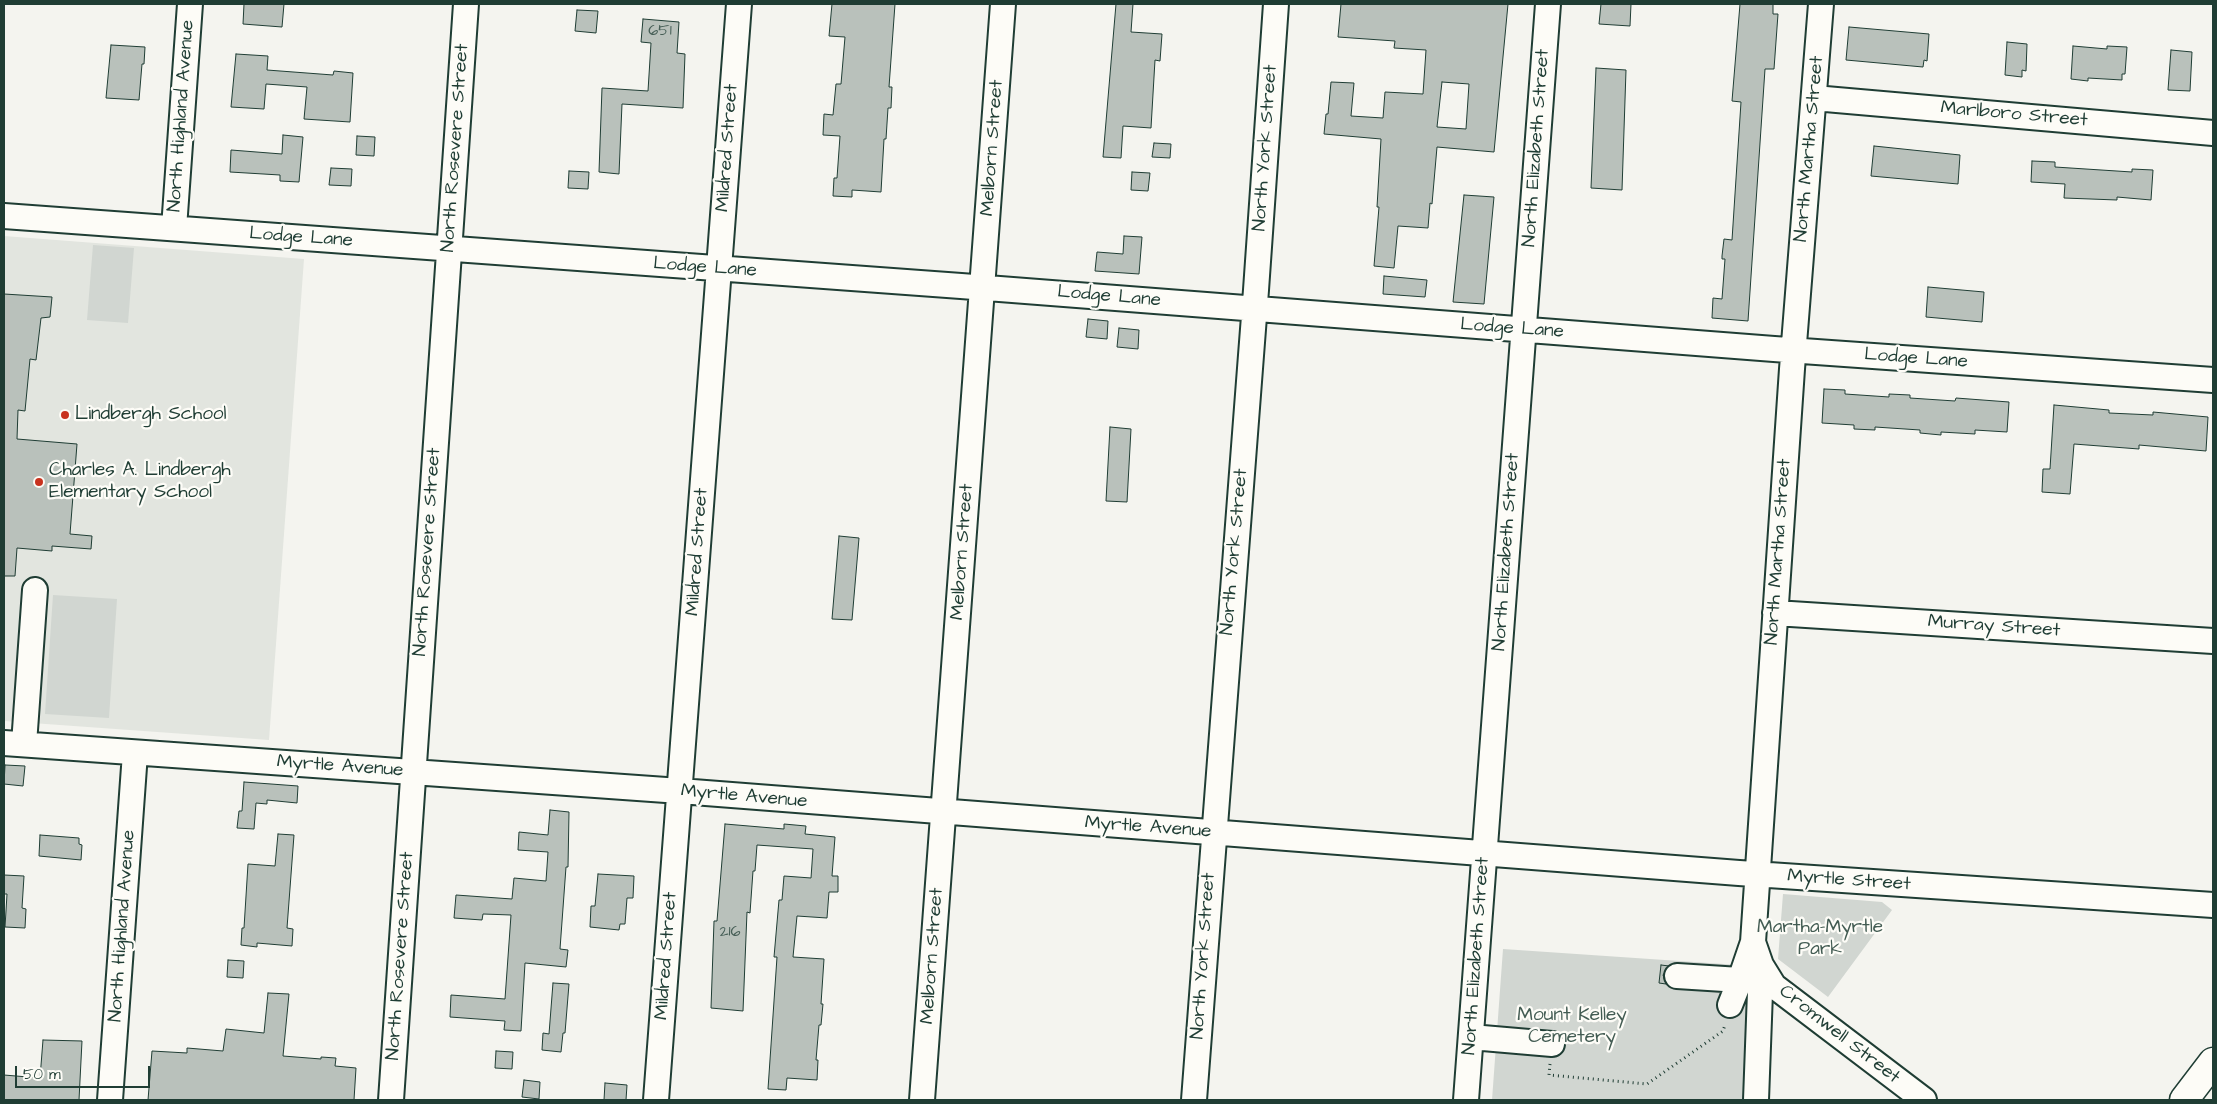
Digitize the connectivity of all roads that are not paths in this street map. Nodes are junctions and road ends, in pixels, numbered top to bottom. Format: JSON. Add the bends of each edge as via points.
{"nodes":[{"id":1,"x":190,"y":4,"type":"edge"},
{"id":2,"x":466,"y":4,"type":"edge"},
{"id":3,"x":739,"y":4,"type":"edge"},
{"id":4,"x":1003,"y":4,"type":"edge"},
{"id":5,"x":1276,"y":4,"type":"edge"},
{"id":6,"x":1548,"y":4,"type":"edge"},
{"id":7,"x":1821,"y":4,"type":"edge"},
{"id":8,"x":1814,"y":98,"type":"junction"},
{"id":9,"x":2213,"y":133,"type":"edge"},
{"id":10,"x":4,"y":216,"type":"edge"},
{"id":11,"x":174,"y":228,"type":"junction"},
{"id":12,"x":448,"y":249,"type":"junction"},
{"id":13,"x":719,"y":268,"type":"junction"},
{"id":14,"x":983,"y":287,"type":"junction"},
{"id":15,"x":1255,"y":309,"type":"junction"},
{"id":16,"x":1523,"y":330,"type":"junction"},
{"id":17,"x":1793,"y":350,"type":"junction"},
{"id":18,"x":2213,"y":380,"type":"edge"},
{"id":19,"x":35,"y":590,"type":"dead end"},
{"id":20,"x":1775,"y":613,"type":"junction"},
{"id":21,"x":2213,"y":642,"type":"edge"},
{"id":22,"x":14,"y":744,"type":"edge"},
{"id":23,"x":135,"y":753,"type":"junction"},
{"id":24,"x":413,"y":772,"type":"junction"},
{"id":25,"x":680,"y":791,"type":"junction"},
{"id":26,"x":943,"y":812,"type":"junction"},
{"id":27,"x":1213,"y":833,"type":"junction"},
{"id":28,"x":1484,"y":854,"type":"junction"},
{"id":29,"x":1757,"y":875,"type":"junction"},
{"id":30,"x":2213,"y":905,"type":"edge"},
{"id":31,"x":1753,"y":942,"type":"junction"},
{"id":32,"x":1761,"y":965,"type":"junction"},
{"id":33,"x":1677,"y":976,"type":"dead end"},
{"id":34,"x":1740,"y":980,"type":"junction"},
{"id":35,"x":1730,"y":1006,"type":"road end"},
{"id":36,"x":1471,"y":1037,"type":"junction"},
{"id":37,"x":1552,"y":1044,"type":"road end"},
{"id":38,"x":2213,"y":1062,"type":"edge"},
{"id":39,"x":110,"y":1100,"type":"edge"},
{"id":40,"x":391,"y":1100,"type":"edge"},
{"id":41,"x":656,"y":1100,"type":"edge"},
{"id":42,"x":922,"y":1100,"type":"edge"},
{"id":43,"x":1194,"y":1100,"type":"edge"},
{"id":44,"x":1466,"y":1100,"type":"edge"},
{"id":45,"x":1756,"y":1100,"type":"edge"},
{"id":46,"x":1924,"y":1100,"type":"edge"},
{"id":47,"x":2184,"y":1100,"type":"edge"}],
"edges":[{"from":1,"to":11,"type":"street","name":"North Highland Avenue"},
{"from":2,"to":12,"type":"street","name":"North Rosevere Street"},
{"from":3,"to":13,"type":"street","name":"Mildred Street"},
{"from":4,"to":14,"type":"street","name":"Melborn Street"},
{"from":5,"to":15,"type":"street","name":"North York Street"},
{"from":6,"to":16,"type":"street","name":"North Elizabeth Street"},
{"from":7,"to":8,"type":"street","name":"North Martha Street"},
{"from":8,"to":9,"type":"street","name":"Marlboro Street"},
{"from":8,"to":17,"type":"street","name":"North Martha Street"},
{"from":10,"to":11,"type":"street","name":"Lodge Lane"},
{"from":11,"to":12,"type":"street","name":"Lodge Lane"},
{"from":12,"to":13,"type":"street","name":"Lodge Lane"},
{"from":12,"to":24,"type":"street","name":"North Rosevere Street"},
{"from":13,"to":14,"type":"street","name":"Lodge Lane"},
{"from":13,"to":25,"type":"street","name":"Mildred Street"},
{"from":14,"to":15,"type":"street","name":"Lodge Lane"},
{"from":14,"to":26,"type":"street","name":"Melborn Street"},
{"from":15,"to":16,"type":"street","name":"Lodge Lane"},
{"from":15,"to":27,"type":"street","name":"North York Street"},
{"from":16,"to":17,"type":"street","name":"Lodge Lane"},
{"from":16,"to":28,"type":"street","name":"North Elizabeth Street"},
{"from":17,"to":18,"type":"street","name":"Lodge Lane"},
{"from":17,"to":20,"type":"street","name":"North Martha Street"},
{"from":19,"to":22,"type":"street"},
{"from":20,"to":21,"type":"street","name":"Murray Street"},
{"from":20,"to":29,"type":"street","name":"North Martha Street"},
{"from":22,"to":23,"type":"street","name":"Myrtle Avenue"},
{"from":23,"to":24,"type":"street","name":"Myrtle Avenue"},
{"from":23,"to":39,"type":"street","name":"North Highland Avenue"},
{"from":24,"to":25,"type":"street","name":"Myrtle Avenue"},
{"from":24,"to":40,"type":"street","name":"North Rosevere Street"},
{"from":25,"to":26,"type":"street","name":"Myrtle Avenue"},
{"from":25,"to":41,"type":"street","name":"Mildred Street"},
{"from":26,"to":27,"type":"street","name":"Myrtle Avenue"},
{"from":26,"to":42,"type":"street","name":"Melborn Street"},
{"from":27,"to":28,"type":"street","name":"Myrtle Avenue"},
{"from":27,"to":43,"type":"street","name":"North York Street"},
{"from":28,"to":29,"type":"street","name":"Myrtle Street"},
{"from":28,"to":36,"type":"street","name":"North Elizabeth Street"},
{"from":29,"to":30,"type":"street","name":"Myrtle Street"},
{"from":29,"to":31,"type":"street","name":"North Martha Street"},
{"from":31,"to":32,"type":"street","name":"North Martha Street"},
{"from":31,"to":34,"type":"street"},
{"from":32,"to":45,"type":"street","name":"North Martha Street"},
{"from":32,"to":46,"type":"street","name":"Cromwell Street","via":[[1774,986]]},
{"from":33,"to":34,"type":"street"},
{"from":34,"to":35,"type":"street"},
{"from":36,"to":37,"type":"street"},
{"from":36,"to":44,"type":"street","name":"North Elizabeth Street"},
{"from":38,"to":47,"type":"main road"}]}
